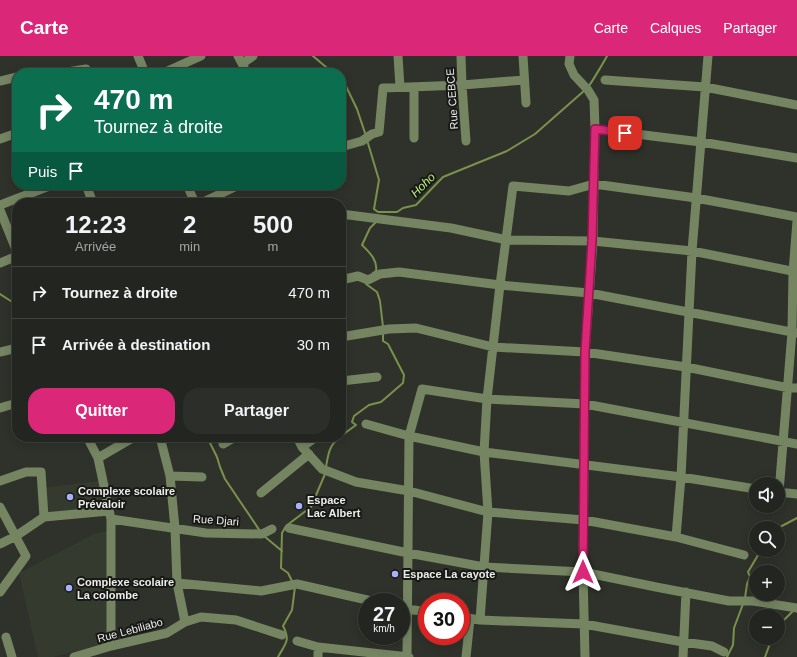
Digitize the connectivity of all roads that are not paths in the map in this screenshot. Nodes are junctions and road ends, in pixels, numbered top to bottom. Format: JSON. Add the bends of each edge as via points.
{"nodes":[{"id":1,"x":138,"y":56,"type":"edge"},
{"id":2,"x":201,"y":56,"type":"edge"},
{"id":3,"x":253,"y":56,"type":"edge"},
{"id":4,"x":398,"y":56,"type":"edge"},
{"id":5,"x":461,"y":56,"type":"edge"},
{"id":6,"x":523,"y":56,"type":"edge"},
{"id":7,"x":570,"y":56,"type":"edge"},
{"id":8,"x":708,"y":56,"type":"edge"},
{"id":9,"x":240,"y":60,"type":"edge"},
{"id":10,"x":143,"y":68,"type":"edge"},
{"id":11,"x":174,"y":68,"type":"edge"},
{"id":12,"x":12,"y":78,"type":"edge"},
{"id":13,"x":524,"y":80,"type":"junction"},
{"id":14,"x":605,"y":80,"type":"dead end"},
{"id":15,"x":0,"y":81,"type":"edge"},
{"id":16,"x":462,"y":85,"type":"junction"},
{"id":17,"x":414,"y":87,"type":"junction"},
{"id":18,"x":705,"y":87,"type":"junction"},
{"id":19,"x":400,"y":88,"type":"junction"},
{"id":20,"x":526,"y":103,"type":"dead end"},
{"id":21,"x":797,"y":104,"type":"edge"},
{"id":22,"x":595,"y":129,"type":"junction"},
{"id":23,"x":12,"y":135,"type":"edge"},
{"id":24,"x":414,"y":138,"type":"dead end"},
{"id":25,"x":0,"y":139,"type":"edge"},
{"id":26,"x":466,"y":141,"type":"dead end"},
{"id":27,"x":701,"y":142,"type":"junction"},
{"id":28,"x":346,"y":146,"type":"edge"},
{"id":29,"x":797,"y":158,"type":"edge"},
{"id":30,"x":594,"y":184,"type":"junction"},
{"id":31,"x":39,"y":190,"type":"edge"},
{"id":32,"x":226,"y":190,"type":"edge"},
{"id":33,"x":18,"y":198,"type":"edge"},
{"id":34,"x":206,"y":198,"type":"edge"},
{"id":35,"x":696,"y":198,"type":"junction"},
{"id":36,"x":12,"y":200,"type":"edge"},
{"id":37,"x":0,"y":205,"type":"edge"},
{"id":38,"x":0,"y":210,"type":"edge"},
{"id":39,"x":346,"y":215,"type":"edge"},
{"id":40,"x":797,"y":217,"type":"edge"},
{"id":41,"x":797,"y":221,"type":"edge"},
{"id":42,"x":12,"y":240,"type":"edge"},
{"id":43,"x":506,"y":240,"type":"junction"},
{"id":44,"x":592,"y":241,"type":"junction"},
{"id":45,"x":692,"y":251,"type":"junction"},
{"id":46,"x":12,"y":258,"type":"edge"},
{"id":47,"x":0,"y":263,"type":"edge"},
{"id":48,"x":795,"y":272,"type":"edge"},
{"id":49,"x":346,"y":279,"type":"edge"},
{"id":50,"x":500,"y":285,"type":"junction"},
{"id":51,"x":589,"y":293,"type":"junction"},
{"id":52,"x":690,"y":312,"type":"junction"},
{"id":53,"x":795,"y":332,"type":"edge"},
{"id":54,"x":346,"y":336,"type":"edge"},
{"id":55,"x":493,"y":347,"type":"junction"},
{"id":56,"x":12,"y":349,"type":"edge"},
{"id":57,"x":0,"y":352,"type":"edge"},
{"id":58,"x":585,"y":352,"type":"junction"},
{"id":59,"x":686,"y":367,"type":"junction"},
{"id":60,"x":377,"y":377,"type":"dead end"},
{"id":61,"x":346,"y":380,"type":"edge"},
{"id":62,"x":793,"y":388,"type":"edge"},
{"id":63,"x":487,"y":399,"type":"junction"},
{"id":64,"x":12,"y":404,"type":"edge"},
{"id":65,"x":586,"y":404,"type":"junction"},
{"id":66,"x":0,"y":408,"type":"edge"},
{"id":67,"x":683,"y":422,"type":"junction"},
{"id":68,"x":366,"y":424,"type":"dead end"},
{"id":69,"x":409,"y":436,"type":"junction"},
{"id":70,"x":90,"y":442,"type":"edge"},
{"id":71,"x":125,"y":442,"type":"edge"},
{"id":72,"x":161,"y":442,"type":"edge"},
{"id":73,"x":226,"y":442,"type":"edge"},
{"id":74,"x":300,"y":442,"type":"edge"},
{"id":75,"x":309,"y":442,"type":"edge"},
{"id":76,"x":783,"y":442,"type":"junction"},
{"id":77,"x":223,"y":444,"type":"dead end"},
{"id":78,"x":797,"y":444,"type":"edge"},
{"id":79,"x":302,"y":447,"type":"junction"},
{"id":80,"x":484,"y":452,"type":"junction"},
{"id":81,"x":309,"y":454,"type":"junction"},
{"id":82,"x":98,"y":458,"type":"junction"},
{"id":83,"x":584,"y":465,"type":"junction"},
{"id":84,"x":170,"y":476,"type":"junction"},
{"id":85,"x":202,"y":477,"type":"dead end"},
{"id":86,"x":681,"y":477,"type":"junction"},
{"id":87,"x":780,"y":477,"type":"edge"},
{"id":88,"x":0,"y":481,"type":"edge"},
{"id":89,"x":749,"y":488,"type":"edge"},
{"id":90,"x":409,"y":491,"type":"junction"},
{"id":91,"x":261,"y":493,"type":"dead end"},
{"id":92,"x":785,"y":493,"type":"edge"},
{"id":93,"x":797,"y":494,"type":"edge"},
{"id":94,"x":0,"y":508,"type":"edge"},
{"id":95,"x":488,"y":512,"type":"junction"},
{"id":96,"x":110,"y":515,"type":"junction"},
{"id":97,"x":44,"y":517,"type":"junction"},
{"id":98,"x":584,"y":520,"type":"junction"},
{"id":99,"x":175,"y":528,"type":"junction"},
{"id":100,"x":289,"y":528,"type":"dead end"},
{"id":101,"x":272,"y":529,"type":"dead end"},
{"id":102,"x":16,"y":536,"type":"junction"},
{"id":103,"x":676,"y":537,"type":"junction"},
{"id":104,"x":0,"y":544,"type":"edge"},
{"id":105,"x":408,"y":553,"type":"junction"},
{"id":106,"x":744,"y":555,"type":"dead end"},
{"id":107,"x":484,"y":567,"type":"junction"},
{"id":108,"x":583,"y":572,"type":"junction"},
{"id":109,"x":177,"y":582,"type":"junction"},
{"id":110,"x":0,"y":592,"type":"edge"},
{"id":111,"x":686,"y":592,"type":"junction"},
{"id":112,"x":405,"y":593,"type":"edge"},
{"id":113,"x":358,"y":598,"type":"edge"},
{"id":114,"x":797,"y":608,"type":"edge"},
{"id":115,"x":470,"y":619,"type":"edge"},
{"id":116,"x":480,"y":620,"type":"junction"},
{"id":117,"x":185,"y":622,"type":"junction"},
{"id":118,"x":584,"y":624,"type":"junction"},
{"id":119,"x":282,"y":635,"type":"dead end"},
{"id":120,"x":6,"y":637,"type":"dead end"},
{"id":121,"x":297,"y":641,"type":"dead end"},
{"id":122,"x":683,"y":642,"type":"junction"},
{"id":123,"x":407,"y":645,"type":"edge"},
{"id":124,"x":466,"y":645,"type":"edge"},
{"id":125,"x":111,"y":646,"type":"junction"},
{"id":126,"x":318,"y":646,"type":"junction"},
{"id":127,"x":724,"y":652,"type":"dead end"},
{"id":128,"x":12,"y":657,"type":"edge"},
{"id":129,"x":76,"y":657,"type":"edge"},
{"id":130,"x":318,"y":657,"type":"edge"},
{"id":131,"x":408,"y":657,"type":"edge"},
{"id":132,"x":466,"y":657,"type":"edge"},
{"id":133,"x":585,"y":657,"type":"edge"},
{"id":134,"x":683,"y":657,"type":"edge"}],
"edges":[{"from":1,"to":10,"type":"street"},
{"from":2,"to":11,"type":"street"},
{"from":3,"to":9,"type":"street"},
{"from":4,"to":19,"type":"street"},
{"from":5,"to":16,"type":"street","name":"Rue CEBCE"},
{"from":6,"to":13,"type":"street"},
{"from":7,"to":22,"type":"street","via":[[569,64],[574,75],[594,100]]},
{"from":8,"to":18,"type":"street"},
{"from":12,"to":15,"type":"street"},
{"from":13,"to":16,"type":"street"},
{"from":13,"to":20,"type":"street"},
{"from":14,"to":18,"type":"street"},
{"from":16,"to":17,"type":"street"},
{"from":16,"to":26,"type":"street","name":"Rue CEBCE"},
{"from":17,"to":19,"type":"street"},
{"from":17,"to":24,"type":"street"},
{"from":18,"to":21,"type":"street"},
{"from":18,"to":27,"type":"street"},
{"from":19,"to":28,"type":"street","via":[[383,88],[379,132]]},
{"from":22,"to":27,"type":"street"},
{"from":22,"to":30,"type":"street"},
{"from":23,"to":25,"type":"street"},
{"from":27,"to":29,"type":"street"},
{"from":27,"to":35,"type":"street"},
{"from":30,"to":35,"type":"street"},
{"from":30,"to":43,"type":"street","via":[[569,191],[513,186]]},
{"from":30,"to":44,"type":"street"},
{"from":31,"to":33,"type":"street"},
{"from":32,"to":34,"type":"street"},
{"from":35,"to":40,"type":"street"},
{"from":35,"to":45,"type":"street"},
{"from":36,"to":37,"type":"street"},
{"from":38,"to":42,"type":"street"},
{"from":39,"to":43,"type":"street","via":[[451,228]]},
{"from":41,"to":48,"type":"street"},
{"from":43,"to":44,"type":"street"},
{"from":43,"to":50,"type":"street"},
{"from":44,"to":45,"type":"street"},
{"from":44,"to":51,"type":"street"},
{"from":45,"to":48,"type":"street"},
{"from":45,"to":52,"type":"street"},
{"from":46,"to":47,"type":"street"},
{"from":48,"to":53,"type":"street"},
{"from":49,"to":50,"type":"street","via":[[358,276],[368,280],[380,274],[399,272]]},
{"from":50,"to":51,"type":"street"},
{"from":50,"to":55,"type":"street"},
{"from":51,"to":52,"type":"street"},
{"from":51,"to":58,"type":"street"},
{"from":52,"to":53,"type":"street"},
{"from":52,"to":59,"type":"street"},
{"from":53,"to":62,"type":"street"},
{"from":54,"to":55,"type":"street","via":[[389,329],[416,328]]},
{"from":55,"to":58,"type":"street"},
{"from":55,"to":63,"type":"street"},
{"from":56,"to":57,"type":"street"},
{"from":58,"to":59,"type":"street"},
{"from":58,"to":65,"type":"street"},
{"from":59,"to":62,"type":"street"},
{"from":59,"to":67,"type":"street"},
{"from":60,"to":61,"type":"street"},
{"from":62,"to":76,"type":"street"},
{"from":63,"to":65,"type":"street"},
{"from":63,"to":69,"type":"street","via":[[422,389]]},
{"from":63,"to":80,"type":"street"},
{"from":64,"to":66,"type":"street"},
{"from":65,"to":67,"type":"street"},
{"from":65,"to":83,"type":"street"},
{"from":67,"to":76,"type":"street"},
{"from":67,"to":86,"type":"street"},
{"from":68,"to":69,"type":"street"},
{"from":69,"to":80,"type":"street"},
{"from":69,"to":90,"type":"street"},
{"from":70,"to":82,"type":"street"},
{"from":71,"to":82,"type":"street"},
{"from":72,"to":84,"type":"street"},
{"from":73,"to":77,"type":"street"},
{"from":74,"to":79,"type":"street"},
{"from":75,"to":79,"type":"street"},
{"from":76,"to":78,"type":"street"},
{"from":76,"to":87,"type":"street"},
{"from":79,"to":81,"type":"street"},
{"from":80,"to":83,"type":"street"},
{"from":80,"to":95,"type":"street"},
{"from":81,"to":90,"type":"street","via":[[326,470],[356,482]]},
{"from":81,"to":91,"type":"street"},
{"from":82,"to":96,"type":"street"},
{"from":83,"to":86,"type":"street"},
{"from":83,"to":98,"type":"street"},
{"from":84,"to":85,"type":"street"},
{"from":84,"to":99,"type":"street"},
{"from":86,"to":89,"type":"street"},
{"from":86,"to":103,"type":"street"},
{"from":88,"to":97,"type":"street","via":[[26,472],[41,472]]},
{"from":90,"to":95,"type":"street"},
{"from":90,"to":105,"type":"street"},
{"from":92,"to":93,"type":"street"},
{"from":94,"to":102,"type":"street"},
{"from":95,"to":98,"type":"street"},
{"from":95,"to":107,"type":"street"},
{"from":96,"to":97,"type":"street","name":"Rue Djari"},
{"from":96,"to":99,"type":"street","name":"Rue Djari"},
{"from":96,"to":125,"type":"street"},
{"from":97,"to":102,"type":"street","name":"Rue Djari"},
{"from":98,"to":103,"type":"street"},
{"from":98,"to":108,"type":"street"},
{"from":99,"to":101,"type":"street","name":"Rue Djari","via":[[206,533],[262,534]]},
{"from":99,"to":109,"type":"street"},
{"from":100,"to":105,"type":"street"},
{"from":102,"to":104,"type":"street","name":"Rue Djari"},
{"from":102,"to":110,"type":"street","via":[[26,556]]},
{"from":103,"to":106,"type":"street"},
{"from":105,"to":107,"type":"street"},
{"from":105,"to":112,"type":"street"},
{"from":107,"to":108,"type":"street"},
{"from":107,"to":116,"type":"street"},
{"from":108,"to":111,"type":"street"},
{"from":108,"to":118,"type":"street"},
{"from":109,"to":113,"type":"street","via":[[261,591],[294,585]]},
{"from":109,"to":117,"type":"street"},
{"from":111,"to":114,"type":"street","via":[[729,601],[753,601]]},
{"from":111,"to":122,"type":"street"},
{"from":115,"to":116,"type":"street"},
{"from":116,"to":118,"type":"street"},
{"from":117,"to":119,"type":"street","name":"Rue Lebiliabo","via":[[201,617],[236,620]]},
{"from":117,"to":125,"type":"street","name":"Rue Lebiliabo","via":[[167,633]]},
{"from":118,"to":122,"type":"street"},
{"from":118,"to":133,"type":"street"},
{"from":120,"to":128,"type":"street"},
{"from":121,"to":126,"type":"street"},
{"from":122,"to":127,"type":"street","via":[[712,646]]},
{"from":122,"to":134,"type":"street"},
{"from":123,"to":131,"type":"street"},
{"from":124,"to":132,"type":"street"},
{"from":125,"to":129,"type":"street","name":"Rue Lebiliabo"},
{"from":126,"to":130,"type":"street"},
{"from":126,"to":131,"type":"street"}]}
